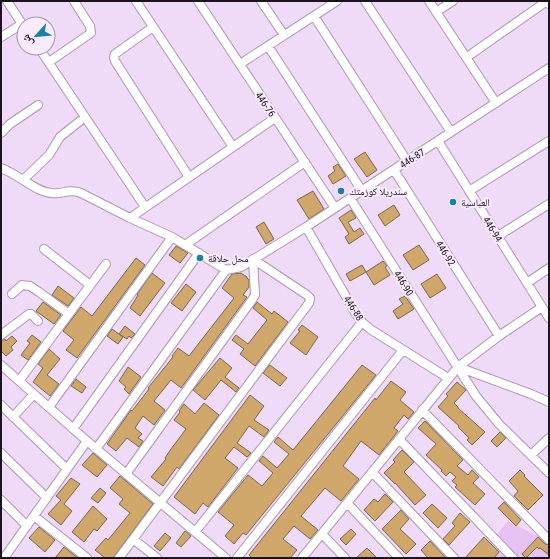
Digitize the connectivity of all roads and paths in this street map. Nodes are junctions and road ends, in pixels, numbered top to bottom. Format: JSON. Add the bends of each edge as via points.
{"nodes":[{"id":1,"x":7,"y":1,"type":"edge"},
{"id":2,"x":74,"y":1,"type":"edge"},
{"id":3,"x":136,"y":1,"type":"edge"},
{"id":4,"x":198,"y":1,"type":"edge"},
{"id":5,"x":261,"y":1,"type":"edge"},
{"id":6,"x":338,"y":1,"type":"edge"},
{"id":7,"x":365,"y":1,"type":"edge"},
{"id":8,"x":429,"y":1,"type":"edge"},
{"id":9,"x":452,"y":1,"type":"edge"},
{"id":10,"x":547,"y":1,"type":"edge"},
{"id":11,"x":549,"y":4,"type":"edge"},
{"id":12,"x":436,"y":12,"type":"junction"},
{"id":13,"x":17,"y":16,"type":"edge"},
{"id":14,"x":314,"y":16,"type":"junction"},
{"id":15,"x":153,"y":27,"type":"junction"},
{"id":16,"x":16,"y":30,"type":"edge"},
{"id":17,"x":284,"y":35,"type":"junction"},
{"id":18,"x":1,"y":37,"type":"edge"},
{"id":19,"x":268,"y":46,"type":"junction"},
{"id":20,"x":44,"y":56,"type":"edge"},
{"id":21,"x":467,"y":57,"type":"junction"},
{"id":22,"x":48,"y":62,"type":"junction"},
{"id":23,"x":240,"y":64,"type":"junction"},
{"id":24,"x":549,"y":68,"type":"edge"},
{"id":25,"x":496,"y":102,"type":"junction"},
{"id":26,"x":38,"y":105,"type":"dead end"},
{"id":27,"x":85,"y":117,"type":"junction"},
{"id":28,"x":275,"y":118,"type":"junction"},
{"id":29,"x":451,"y":132,"type":"junction"},
{"id":30,"x":1,"y":133,"type":"edge"},
{"id":31,"x":549,"y":140,"type":"edge"},
{"id":32,"x":438,"y":141,"type":"junction"},
{"id":33,"x":233,"y":147,"type":"junction"},
{"id":34,"x":407,"y":161,"type":"junction"},
{"id":35,"x":305,"y":162,"type":"junction"},
{"id":36,"x":1,"y":168,"type":"edge"},
{"id":37,"x":394,"y":170,"type":"junction"},
{"id":38,"x":189,"y":177,"type":"junction"},
{"id":39,"x":24,"y":180,"type":"junction"},
{"id":40,"x":362,"y":190,"type":"junction"},
{"id":41,"x":469,"y":191,"type":"junction"},
{"id":42,"x":350,"y":198,"type":"junction"},
{"id":43,"x":549,"y":204,"type":"edge"},
{"id":44,"x":145,"y":207,"type":"junction"},
{"id":45,"x":335,"y":208,"type":"junction"},
{"id":46,"x":130,"y":218,"type":"junction"},
{"id":47,"x":306,"y":227,"type":"junction"},
{"id":48,"x":498,"y":236,"type":"junction"},
{"id":49,"x":172,"y":237,"type":"junction"},
{"id":50,"x":185,"y":245,"type":"junction"},
{"id":51,"x":44,"y":249,"type":"dead end"},
{"id":52,"x":199,"y":253,"type":"junction"},
{"id":53,"x":253,"y":259,"type":"junction"},
{"id":54,"x":106,"y":264,"type":"dead end"},
{"id":55,"x":549,"y":268,"type":"edge"},
{"id":56,"x":226,"y":270,"type":"junction"},
{"id":57,"x":527,"y":283,"type":"junction"},
{"id":58,"x":90,"y":285,"type":"junction"},
{"id":59,"x":12,"y":294,"type":"dead end"},
{"id":60,"x":542,"y":307,"type":"junction"},
{"id":61,"x":69,"y":314,"type":"junction"},
{"id":62,"x":549,"y":318,"type":"edge"},
{"id":63,"x":38,"y":321,"type":"dead end"},
{"id":64,"x":362,"y":322,"type":"junction"},
{"id":65,"x":1,"y":336,"type":"edge"},
{"id":66,"x":499,"y":336,"type":"junction"},
{"id":67,"x":403,"y":350,"type":"junction"},
{"id":68,"x":1,"y":365,"type":"edge"},
{"id":69,"x":458,"y":368,"type":"junction"},
{"id":70,"x":448,"y":378,"type":"junction"},
{"id":71,"x":19,"y":381,"type":"junction"},
{"id":72,"x":34,"y":394,"type":"junction"},
{"id":73,"x":549,"y":402,"type":"edge"},
{"id":74,"x":1,"y":405,"type":"edge"},
{"id":75,"x":49,"y":407,"type":"junction"},
{"id":76,"x":422,"y":410,"type":"junction"},
{"id":77,"x":13,"y":417,"type":"junction"},
{"id":78,"x":73,"y":429,"type":"junction"},
{"id":79,"x":549,"y":438,"type":"edge"},
{"id":80,"x":399,"y":439,"type":"junction"},
{"id":81,"x":87,"y":441,"type":"junction"},
{"id":82,"x":96,"y":449,"type":"junction"},
{"id":83,"x":1,"y":453,"type":"edge"},
{"id":84,"x":531,"y":455,"type":"junction"},
{"id":85,"x":67,"y":470,"type":"junction"},
{"id":86,"x":372,"y":472,"type":"junction"},
{"id":87,"x":126,"y":474,"type":"junction"},
{"id":88,"x":549,"y":474,"type":"edge"},
{"id":89,"x":47,"y":498,"type":"junction"},
{"id":90,"x":1,"y":500,"type":"edge"},
{"id":91,"x":160,"y":502,"type":"junction"},
{"id":92,"x":347,"y":503,"type":"junction"},
{"id":93,"x":34,"y":516,"type":"junction"},
{"id":94,"x":27,"y":526,"type":"junction"},
{"id":95,"x":195,"y":532,"type":"junction"},
{"id":96,"x":322,"y":534,"type":"junction"},
{"id":97,"x":133,"y":539,"type":"junction"},
{"id":98,"x":549,"y":540,"type":"edge"},
{"id":99,"x":8,"y":556,"type":"edge"},
{"id":100,"x":87,"y":558,"type":"edge"},
{"id":101,"x":119,"y":558,"type":"edge"},
{"id":102,"x":158,"y":558,"type":"edge"},
{"id":103,"x":226,"y":558,"type":"edge"},
{"id":104,"x":237,"y":558,"type":"edge"},
{"id":105,"x":302,"y":558,"type":"edge"},
{"id":106,"x":345,"y":558,"type":"edge"},
{"id":107,"x":399,"y":558,"type":"edge"},
{"id":108,"x":454,"y":558,"type":"edge"},
{"id":109,"x":513,"y":558,"type":"edge"}],
"edges":[{"from":1,"to":13,"type":"street"},
{"from":2,"to":22,"type":"street","via":[[90,26],[91,32]]},
{"from":3,"to":15,"type":"street"},
{"from":4,"to":23,"type":"street","name":"446-76"},
{"from":5,"to":17,"type":"street"},
{"from":6,"to":14,"type":"street"},
{"from":7,"to":29,"type":"street"},
{"from":8,"to":12,"type":"street"},
{"from":9,"to":12,"type":"street"},
{"from":10,"to":11,"type":"street"},
{"from":10,"to":21,"type":"street"},
{"from":12,"to":21,"type":"street"},
{"from":14,"to":17,"type":"street"},
{"from":14,"to":34,"type":"street"},
{"from":15,"to":33,"type":"street"},
{"from":15,"to":38,"type":"street","via":[[115,54],[115,61]]},
{"from":16,"to":18,"type":"street"},
{"from":17,"to":19,"type":"street"},
{"from":19,"to":23,"type":"street"},
{"from":19,"to":40,"type":"street"},
{"from":20,"to":22,"type":"street"},
{"from":21,"to":25,"type":"street"},
{"from":22,"to":27,"type":"street"},
{"from":23,"to":28,"type":"street","name":"446-76"},
{"from":24,"to":25,"type":"street","name":"446-87"},
{"from":25,"to":29,"type":"street","name":"446-87"},
{"from":26,"to":30,"type":"street"},
{"from":27,"to":39,"type":"street","via":[[60,137],[49,155]]},
{"from":27,"to":44,"type":"street"},
{"from":28,"to":33,"type":"street"},
{"from":28,"to":35,"type":"street","name":"446-76"},
{"from":29,"to":32,"type":"street","name":"446-87"},
{"from":31,"to":41,"type":"street"},
{"from":32,"to":34,"type":"street","name":"446-87"},
{"from":32,"to":41,"type":"street","name":"446-94"},
{"from":33,"to":38,"type":"street"},
{"from":34,"to":37,"type":"street","name":"446-87"},
{"from":35,"to":45,"type":"street","name":"446-76"},
{"from":35,"to":50,"type":"street"},
{"from":36,"to":39,"type":"street"},
{"from":37,"to":40,"type":"street","name":"446-87"},
{"from":37,"to":66,"type":"street","name":"446-92"},
{"from":38,"to":44,"type":"street"},
{"from":39,"to":46,"type":"street","via":[[50,193],[75,190]]},
{"from":40,"to":42,"type":"street","name":"446-87"},
{"from":41,"to":48,"type":"street","name":"446-94"},
{"from":42,"to":45,"type":"street","name":"446-87"},
{"from":42,"to":69,"type":"street","name":"446-90"},
{"from":43,"to":48,"type":"street"},
{"from":44,"to":46,"type":"street"},
{"from":45,"to":47,"type":"street","name":"446-87"},
{"from":46,"to":49,"type":"street"},
{"from":47,"to":53,"type":"street","name":"446-87"},
{"from":47,"to":64,"type":"street","name":"446-88"},
{"from":48,"to":57,"type":"street","name":"446-94"},
{"from":49,"to":50,"type":"street"},
{"from":49,"to":75,"type":"street"},
{"from":50,"to":52,"type":"street"},
{"from":51,"to":58,"type":"street"},
{"from":52,"to":56,"type":"street"},
{"from":52,"to":78,"type":"street"},
{"from":53,"to":56,"type":"street","name":"446-87"},
{"from":53,"to":87,"type":"street","via":[[255,295]]},
{"from":53,"to":91,"type":"street","via":[[307,295],[310,298],[309,303]]},
{"from":54,"to":58,"type":"street"},
{"from":55,"to":57,"type":"street"},
{"from":56,"to":82,"type":"street"},
{"from":57,"to":60,"type":"street","name":"446-94"},
{"from":58,"to":61,"type":"street"},
{"from":59,"to":61,"type":"street","via":[[22,285],[30,286]]},
{"from":60,"to":62,"type":"street","name":"446-94"},
{"from":60,"to":66,"type":"street"},
{"from":61,"to":71,"type":"street"},
{"from":63,"to":65,"type":"street","via":[[29,314]]},
{"from":64,"to":67,"type":"street","name":"446-88"},
{"from":64,"to":95,"type":"street"},
{"from":66,"to":69,"type":"street"},
{"from":67,"to":70,"type":"street","name":"446-88"},
{"from":67,"to":104,"type":"street"},
{"from":68,"to":71,"type":"street"},
{"from":69,"to":70,"type":"street"},
{"from":69,"to":73,"type":"street"},
{"from":69,"to":84,"type":"street","name":"446-90","via":[[487,410]]},
{"from":70,"to":76,"type":"street"},
{"from":71,"to":72,"type":"street"},
{"from":72,"to":75,"type":"street"},
{"from":72,"to":77,"type":"street"},
{"from":74,"to":77,"type":"street"},
{"from":75,"to":78,"type":"street"},
{"from":76,"to":80,"type":"street"},
{"from":76,"to":98,"type":"street"},
{"from":77,"to":85,"type":"street"},
{"from":78,"to":81,"type":"street"},
{"from":79,"to":84,"type":"street"},
{"from":80,"to":86,"type":"street"},
{"from":80,"to":109,"type":"street"},
{"from":81,"to":82,"type":"street"},
{"from":81,"to":85,"type":"street"},
{"from":82,"to":87,"type":"street"},
{"from":83,"to":89,"type":"street"},
{"from":84,"to":88,"type":"street","name":"446-90"},
{"from":85,"to":89,"type":"street"},
{"from":86,"to":92,"type":"street"},
{"from":86,"to":108,"type":"street"},
{"from":87,"to":91,"type":"street"},
{"from":89,"to":93,"type":"street"},
{"from":90,"to":94,"type":"street"},
{"from":91,"to":95,"type":"street"},
{"from":91,"to":97,"type":"street"},
{"from":92,"to":96,"type":"street"},
{"from":92,"to":107,"type":"street"},
{"from":93,"to":94,"type":"street"},
{"from":93,"to":100,"type":"street"},
{"from":94,"to":99,"type":"street"},
{"from":95,"to":103,"type":"street"},
{"from":96,"to":105,"type":"street"},
{"from":96,"to":106,"type":"street"},
{"from":97,"to":101,"type":"street"},
{"from":97,"to":102,"type":"street"}]}
